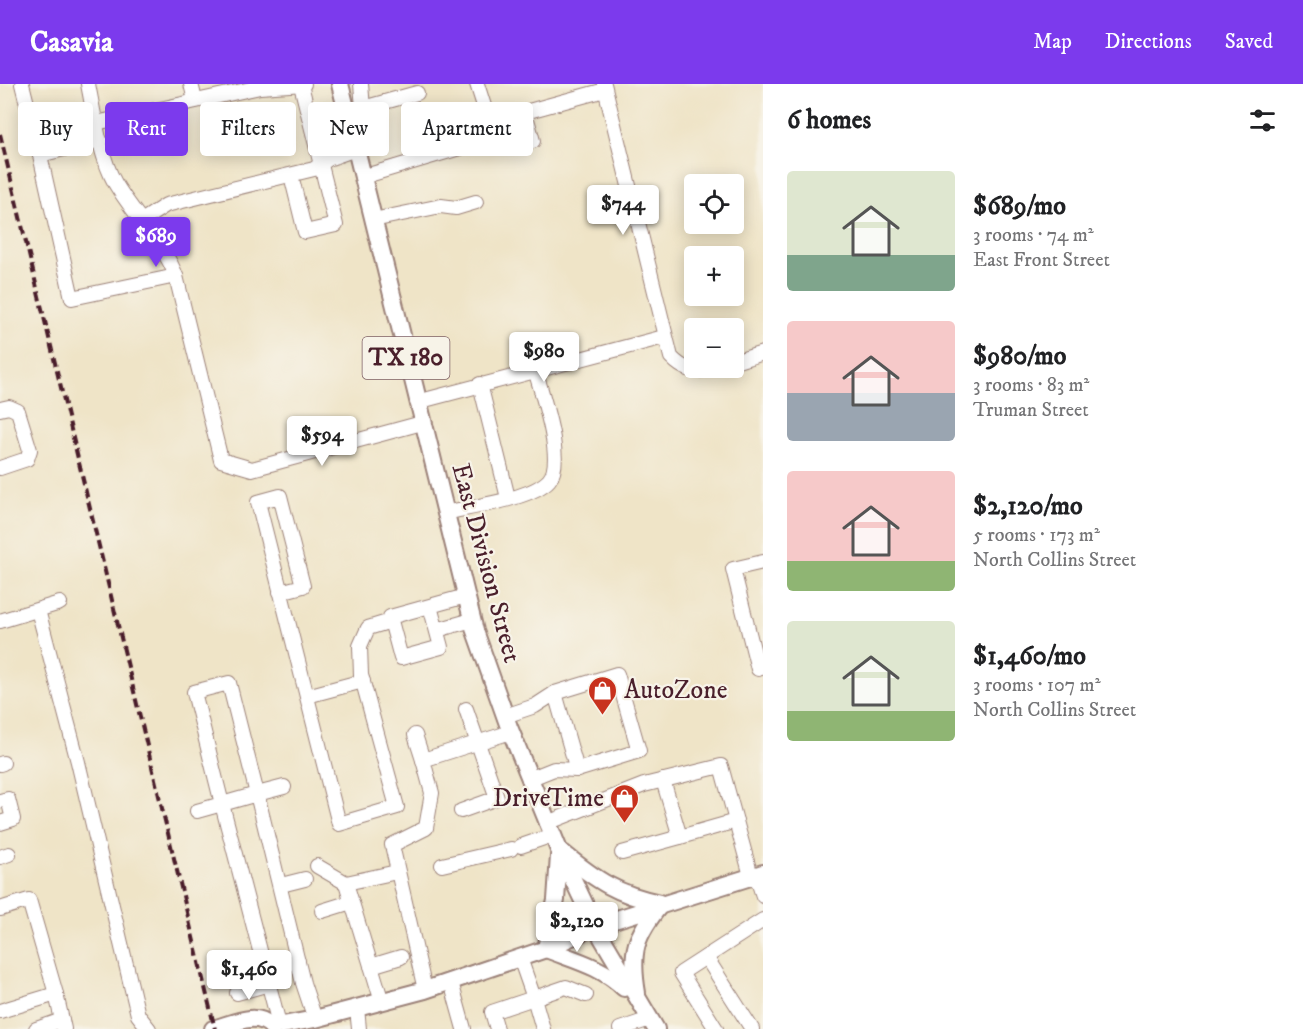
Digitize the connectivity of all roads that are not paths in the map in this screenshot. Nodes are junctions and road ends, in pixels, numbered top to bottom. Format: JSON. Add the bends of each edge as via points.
{"nodes":[{"id":1,"x":22,"y":84,"type":"edge"},
{"id":2,"x":88,"y":84,"type":"edge"},
{"id":3,"x":191,"y":84,"type":"edge"},
{"id":4,"x":302,"y":84,"type":"edge"},
{"id":5,"x":340,"y":84,"type":"edge"},
{"id":6,"x":361,"y":84,"type":"edge"},
{"id":7,"x":477,"y":84,"type":"edge"},
{"id":8,"x":260,"y":86,"type":"edge"},
{"id":9,"x":605,"y":87,"type":"edge"},
{"id":10,"x":417,"y":93,"type":"dead end"},
{"id":11,"x":195,"y":100,"type":"junction"},
{"id":12,"x":27,"y":102,"type":"edge"},
{"id":13,"x":350,"y":102,"type":"edge"},
{"id":14,"x":357,"y":102,"type":"edge"},
{"id":15,"x":384,"y":102,"type":"edge"},
{"id":16,"x":533,"y":110,"type":"edge"},
{"id":17,"x":96,"y":123,"type":"junction"},
{"id":18,"x":100,"y":140,"type":"junction"},
{"id":19,"x":93,"y":142,"type":"edge"},
{"id":20,"x":40,"y":156,"type":"edge"},
{"id":21,"x":336,"y":156,"type":"edge"},
{"id":22,"x":358,"y":156,"type":"edge"},
{"id":23,"x":321,"y":164,"type":"junction"},
{"id":24,"x":291,"y":175,"type":"junction"},
{"id":25,"x":362,"y":177,"type":"junction"},
{"id":26,"x":476,"y":202,"type":"dead end"},
{"id":27,"x":373,"y":220,"type":"junction"},
{"id":28,"x":140,"y":222,"type":"junction"},
{"id":29,"x":176,"y":276,"type":"junction"},
{"id":30,"x":664,"y":337,"type":"junction"},
{"id":31,"x":763,"y":353,"type":"edge"},
{"id":32,"x":744,"y":359,"type":"edge"},
{"id":33,"x":535,"y":369,"type":"junction"},
{"id":34,"x":684,"y":369,"type":"edge"},
{"id":35,"x":480,"y":384,"type":"junction"},
{"id":36,"x":417,"y":402,"type":"junction"},
{"id":37,"x":0,"y":409,"type":"edge"},
{"id":38,"x":422,"y":423,"type":"junction"},
{"id":39,"x":0,"y":468,"type":"edge"},
{"id":40,"x":508,"y":498,"type":"junction"},
{"id":41,"x":445,"y":513,"type":"junction"},
{"id":42,"x":763,"y":562,"type":"edge"},
{"id":43,"x":280,"y":592,"type":"junction"},
{"id":44,"x":466,"y":596,"type":"junction"},
{"id":45,"x":60,"y":603,"type":"dead end"},
{"id":46,"x":430,"y":606,"type":"junction"},
{"id":47,"x":38,"y":610,"type":"junction"},
{"id":48,"x":472,"y":620,"type":"junction"},
{"id":49,"x":0,"y":621,"type":"edge"},
{"id":50,"x":391,"y":621,"type":"junction"},
{"id":51,"x":437,"y":630,"type":"junction"},
{"id":52,"x":763,"y":667,"type":"edge"},
{"id":53,"x":363,"y":681,"type":"junction"},
{"id":54,"x":555,"y":693,"type":"junction"},
{"id":55,"x":307,"y":696,"type":"junction"},
{"id":56,"x":466,"y":709,"type":"dead end"},
{"id":57,"x":505,"y":716,"type":"junction"},
{"id":58,"x":511,"y":732,"type":"junction"},
{"id":59,"x":415,"y":735,"type":"dead end"},
{"id":60,"x":477,"y":742,"type":"junction"},
{"id":61,"x":423,"y":760,"type":"junction"},
{"id":62,"x":577,"y":770,"type":"junction"},
{"id":63,"x":529,"y":779,"type":"junction"},
{"id":64,"x":663,"y":780,"type":"junction"},
{"id":65,"x":284,"y":787,"type":"dead end"},
{"id":66,"x":257,"y":794,"type":"junction"},
{"id":67,"x":0,"y":801,"type":"edge"},
{"id":68,"x":222,"y":804,"type":"junction"},
{"id":69,"x":197,"y":811,"type":"dead end"},
{"id":70,"x":461,"y":811,"type":"dead end"},
{"id":71,"x":736,"y":821,"type":"junction"},
{"id":72,"x":0,"y":823,"type":"edge"},
{"id":73,"x":553,"y":836,"type":"junction"},
{"id":74,"x":680,"y":837,"type":"junction"},
{"id":75,"x":622,"y":853,"type":"dead end"},
{"id":76,"x":442,"y":865,"type":"dead end"},
{"id":77,"x":317,"y":866,"type":"dead end"},
{"id":78,"x":397,"y":872,"type":"junction"},
{"id":79,"x":757,"y":875,"type":"edge"},
{"id":80,"x":305,"y":879,"type":"dead end"},
{"id":81,"x":346,"y":883,"type":"junction"},
{"id":82,"x":280,"y":885,"type":"junction"},
{"id":83,"x":763,"y":896,"type":"edge"},
{"id":84,"x":351,"y":902,"type":"junction"},
{"id":85,"x":661,"y":903,"type":"junction"},
{"id":86,"x":0,"y":909,"type":"edge"},
{"id":87,"x":322,"y":910,"type":"dead end"},
{"id":88,"x":763,"y":920,"type":"edge"},
{"id":89,"x":595,"y":926,"type":"junction"},
{"id":90,"x":546,"y":949,"type":"junction"},
{"id":91,"x":401,"y":957,"type":"dead end"},
{"id":92,"x":706,"y":957,"type":"junction"},
{"id":93,"x":520,"y":958,"type":"junction"},
{"id":94,"x":298,"y":961,"type":"junction"},
{"id":95,"x":371,"y":966,"type":"junction"},
{"id":96,"x":267,"y":977,"type":"junction"},
{"id":97,"x":451,"y":982,"type":"junction"},
{"id":98,"x":425,"y":990,"type":"junction"},
{"id":99,"x":237,"y":993,"type":"dead end"},
{"id":100,"x":56,"y":994,"type":"junction"},
{"id":101,"x":586,"y":994,"type":"dead end"},
{"id":102,"x":534,"y":998,"type":"junction"},
{"id":103,"x":638,"y":1001,"type":"junction"},
{"id":104,"x":382,"y":1002,"type":"junction"},
{"id":105,"x":357,"y":1008,"type":"junction"},
{"id":106,"x":0,"y":1011,"type":"edge"},
{"id":107,"x":315,"y":1019,"type":"junction"},
{"id":108,"x":63,"y":1024,"type":"edge"},
{"id":109,"x":653,"y":1024,"type":"edge"},
{"id":110,"x":274,"y":1027,"type":"edge"},
{"id":111,"x":36,"y":1029,"type":"edge"},
{"id":112,"x":149,"y":1029,"type":"edge"},
{"id":113,"x":214,"y":1029,"type":"edge"},
{"id":114,"x":359,"y":1029,"type":"edge"},
{"id":115,"x":464,"y":1029,"type":"edge"},
{"id":116,"x":497,"y":1029,"type":"edge"},
{"id":117,"x":543,"y":1029,"type":"edge"},
{"id":118,"x":620,"y":1029,"type":"edge"},
{"id":119,"x":716,"y":1029,"type":"edge"},
{"id":120,"x":752,"y":1029,"type":"edge"}],
"edges":[{"from":1,"to":12,"type":"street"},
{"from":2,"to":17,"type":"street"},
{"from":3,"to":11,"type":"street"},
{"from":4,"to":8,"type":"street"},
{"from":4,"to":23,"type":"street"},
{"from":5,"to":13,"type":"main road","name":"East Division Street","number":"TX 180"},
{"from":6,"to":14,"type":"street"},
{"from":7,"to":25,"type":"street","via":[[491,128],[483,141]]},
{"from":8,"to":11,"type":"street"},
{"from":9,"to":16,"type":"street"},
{"from":9,"to":30,"type":"street"},
{"from":10,"to":15,"type":"street"},
{"from":11,"to":17,"type":"street"},
{"from":17,"to":18,"type":"street"},
{"from":18,"to":19,"type":"street"},
{"from":18,"to":28,"type":"street","via":[[113,180]]},
{"from":20,"to":29,"type":"street","via":[[72,298]]},
{"from":21,"to":23,"type":"street"},
{"from":22,"to":25,"type":"main road","name":"East Division Street","number":"TX 180"},
{"from":23,"to":24,"type":"street"},
{"from":23,"to":24,"type":"street","via":[[337,224],[334,226],[305,232]]},
{"from":24,"to":28,"type":"street","via":[[166,205]]},
{"from":25,"to":27,"type":"main road","name":"East Division Street","number":"TX 180"},
{"from":26,"to":27,"type":"street"},
{"from":27,"to":36,"type":"main road","name":"East Division Street","number":"TX 180"},
{"from":28,"to":29,"type":"street","via":[[170,259]]},
{"from":29,"to":38,"type":"street","via":[[221,460],[252,469]]},
{"from":30,"to":33,"type":"street"},
{"from":30,"to":34,"type":"street","via":[[671,357]]},
{"from":31,"to":32,"type":"street"},
{"from":33,"to":35,"type":"street"},
{"from":33,"to":40,"type":"street","via":[[554,442],[555,466],[542,487]]},
{"from":35,"to":36,"type":"street"},
{"from":35,"to":40,"type":"street"},
{"from":36,"to":38,"type":"main road","name":"East Division Street","number":"TX 180"},
{"from":37,"to":39,"type":"street","via":[[18,411],[30,450],[27,459]]},
{"from":38,"to":41,"type":"main road","name":"East Division Street","number":"TX 180"},
{"from":40,"to":41,"type":"street"},
{"from":41,"to":44,"type":"main road","name":"East Division Street","number":"TX 180"},
{"from":42,"to":52,"type":"street","via":[[733,569],[758,669]]},
{"from":43,"to":43,"type":"street","via":[[258,502],[280,496],[303,586]]},
{"from":43,"to":55,"type":"street"},
{"from":44,"to":46,"type":"street"},
{"from":44,"to":48,"type":"main road","name":"East Division Street","number":"TX 180"},
{"from":45,"to":47,"type":"street"},
{"from":46,"to":50,"type":"street","via":[[390,617]]},
{"from":46,"to":51,"type":"street"},
{"from":47,"to":49,"type":"street"},
{"from":47,"to":112,"type":"street","via":[[138,1015]]},
{"from":48,"to":51,"type":"street"},
{"from":48,"to":57,"type":"main road","name":"East Division Street","number":"TX 180"},
{"from":50,"to":51,"type":"street","via":[[401,658],[441,646]]},
{"from":50,"to":53,"type":"street","via":[[368,628],[360,646]]},
{"from":53,"to":55,"type":"street"},
{"from":53,"to":55,"type":"street","via":[[397,807],[339,824]]},
{"from":54,"to":57,"type":"street","via":[[535,706]]},
{"from":54,"to":62,"type":"street"},
{"from":54,"to":62,"type":"street","via":[[617,674],[627,707],[639,751]]},
{"from":56,"to":60,"type":"street"},
{"from":57,"to":58,"type":"main road","name":"East Division Street","number":"TX 180"},
{"from":58,"to":60,"type":"street"},
{"from":58,"to":63,"type":"main road","name":"East Division Street","number":"TX 180"},
{"from":59,"to":61,"type":"street"},
{"from":60,"to":61,"type":"street"},
{"from":60,"to":70,"type":"street","via":[[497,798]]},
{"from":61,"to":78,"type":"street","via":[[432,793],[426,828],[392,845]]},
{"from":62,"to":63,"type":"street","via":[[554,769]]},
{"from":63,"to":73,"type":"main road","name":"East Division Street","number":"TX 180"},
{"from":64,"to":71,"type":"street","via":[[721,766]]},
{"from":64,"to":73,"type":"street","via":[[644,785]]},
{"from":64,"to":74,"type":"street"},
{"from":65,"to":66,"type":"street"},
{"from":66,"to":68,"type":"street"},
{"from":66,"to":68,"type":"street","via":[[230,683],[194,692]]},
{"from":66,"to":82,"type":"street"},
{"from":67,"to":72,"type":"street","via":[[8,799],[13,819]]},
{"from":68,"to":69,"type":"street"},
{"from":68,"to":96,"type":"street"},
{"from":71,"to":74,"type":"street"},
{"from":71,"to":79,"type":"street"},
{"from":73,"to":76,"type":"street"},
{"from":73,"to":85,"type":"main road","via":[[588,874],[616,892]]},
{"from":73,"to":89,"type":"main road","name":"East Division Street","number":"TX 180"},
{"from":73,"to":90,"type":"main road","via":[[560,875]]},
{"from":74,"to":75,"type":"street"},
{"from":77,"to":81,"type":"street"},
{"from":78,"to":81,"type":"street"},
{"from":78,"to":98,"type":"street"},
{"from":79,"to":83,"type":"street"},
{"from":79,"to":85,"type":"main road"},
{"from":80,"to":82,"type":"street"},
{"from":81,"to":84,"type":"street"},
{"from":82,"to":94,"type":"street"},
{"from":84,"to":87,"type":"street"},
{"from":84,"to":95,"type":"street"},
{"from":85,"to":89,"type":"main road"},
{"from":85,"to":103,"type":"main road","via":[[641,928],[633,953]]},
{"from":86,"to":100,"type":"street","via":[[29,900]]},
{"from":88,"to":92,"type":"street"},
{"from":89,"to":90,"type":"main road"},
{"from":89,"to":103,"type":"main road","name":"East Division Street","number":"TX 180"},
{"from":90,"to":93,"type":"main road"},
{"from":90,"to":103,"type":"main road","via":[[609,974]]},
{"from":91,"to":95,"type":"street"},
{"from":92,"to":119,"type":"street","via":[[681,974]]},
{"from":92,"to":120,"type":"street"},
{"from":93,"to":97,"type":"main road"},
{"from":93,"to":102,"type":"street"},
{"from":94,"to":96,"type":"street"},
{"from":94,"to":107,"type":"street"},
{"from":95,"to":104,"type":"street"},
{"from":96,"to":99,"type":"street"},
{"from":96,"to":110,"type":"street"},
{"from":97,"to":98,"type":"main road"},
{"from":97,"to":115,"type":"street"},
{"from":98,"to":104,"type":"main road"},
{"from":100,"to":106,"type":"street"},
{"from":100,"to":108,"type":"street"},
{"from":101,"to":102,"type":"street","via":[[566,987]]},
{"from":102,"to":116,"type":"street","via":[[492,1012]]},
{"from":102,"to":117,"type":"street"},
{"from":103,"to":109,"type":"main road","name":"East Division Street","number":"TX 180"},
{"from":104,"to":105,"type":"main road"},
{"from":105,"to":107,"type":"main road"},
{"from":105,"to":114,"type":"street"},
{"from":107,"to":110,"type":"main road"},
{"from":108,"to":111,"type":"street"},
{"from":109,"to":118,"type":"street"},
{"from":110,"to":113,"type":"main road","via":[[256,1018]]}]}
